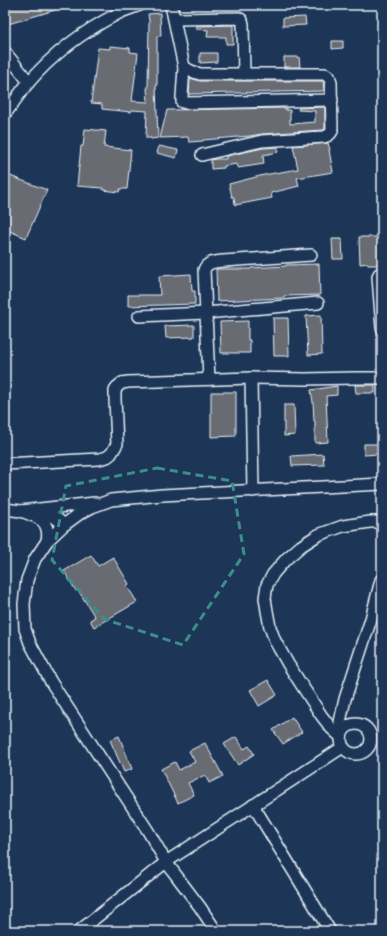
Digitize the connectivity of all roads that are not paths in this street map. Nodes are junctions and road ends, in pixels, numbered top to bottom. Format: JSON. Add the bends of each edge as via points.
{"nodes":[{"id":1,"x":140,"y":5,"type":"edge"},
{"id":2,"x":171,"y":5,"type":"edge"},
{"id":3,"x":175,"y":19,"type":"junction"},
{"id":4,"x":5,"y":52,"type":"edge"},
{"id":5,"x":184,"y":67,"type":"junction"},
{"id":6,"x":244,"y":74,"type":"junction"},
{"id":7,"x":29,"y":82,"type":"junction"},
{"id":8,"x":332,"y":100,"type":"junction"},
{"id":9,"x":5,"y":114,"type":"edge"},
{"id":10,"x":202,"y":156,"type":"dead end"},
{"id":11,"x":311,"y":255,"type":"dead end"},
{"id":12,"x":382,"y":272,"type":"edge"},
{"id":13,"x":318,"y":303,"type":"dead end"},
{"id":14,"x":206,"y":313,"type":"junction"},
{"id":15,"x":139,"y":316,"type":"dead end"},
{"id":16,"x":382,"y":328,"type":"edge"},
{"id":17,"x":251,"y":378,"type":"junction"},
{"id":18,"x":382,"y":378,"type":"edge"},
{"id":19,"x":209,"y":379,"type":"junction"},
{"id":20,"x":5,"y":464,"type":"edge"},
{"id":21,"x":382,"y":484,"type":"edge"},
{"id":22,"x":253,"y":490,"type":"junction"},
{"id":23,"x":111,"y":500,"type":"junction"},
{"id":24,"x":5,"y":509,"type":"edge"},
{"id":25,"x":21,"y":511,"type":"junction"},
{"id":26,"x":382,"y":522,"type":"edge"},
{"id":27,"x":64,"y":525,"type":"junction"},
{"id":28,"x":47,"y":541,"type":"junction"},
{"id":29,"x":381,"y":580,"type":"dead end"},
{"id":30,"x":342,"y":739,"type":"junction"},
{"id":31,"x":253,"y":805,"type":"junction"},
{"id":32,"x":166,"y":862,"type":"junction"},
{"id":33,"x":78,"y":931,"type":"edge"},
{"id":34,"x":216,"y":931,"type":"edge"},
{"id":35,"x":330,"y":931,"type":"edge"}],
"edges":[{"from":1,"to":7,"type":"street","via":[[118,13],[86,32],[45,65]]},
{"from":2,"to":3,"type":"street"},
{"from":3,"to":5,"type":"street"},
{"from":3,"to":6,"type":"street","via":[[242,20]]},
{"from":4,"to":7,"type":"street"},
{"from":5,"to":6,"type":"street","via":[[200,74]]},
{"from":5,"to":8,"type":"street","via":[[182,102],[186,103]]},
{"from":6,"to":8,"type":"street","via":[[325,74],[331,82]]},
{"from":7,"to":9,"type":"street"},
{"from":8,"to":10,"type":"street","via":[[332,131],[324,137],[262,142]]},
{"from":11,"to":14,"type":"street","via":[[211,262],[204,270]]},
{"from":12,"to":16,"type":"street","via":[[379,274],[378,283]]},
{"from":13,"to":14,"type":"street"},
{"from":14,"to":15,"type":"street"},
{"from":14,"to":19,"type":"street"},
{"from":17,"to":18,"type":"street"},
{"from":17,"to":19,"type":"street"},
{"from":17,"to":22,"type":"street"},
{"from":19,"to":20,"type":"street","via":[[122,383],[115,391],[117,444],[107,457]]},
{"from":21,"to":22,"type":"street"},
{"from":22,"to":23,"type":"street"},
{"from":23,"to":25,"type":"street"},
{"from":23,"to":27,"type":"street","via":[[92,507]]},
{"from":24,"to":25,"type":"street"},
{"from":25,"to":27,"type":"street","via":[[44,514],[56,518]]},
{"from":25,"to":28,"type":"street","via":[[39,518],[47,529]]},
{"from":26,"to":30,"type":"street","via":[[343,526],[318,535],[286,559],[267,585],[265,598],[275,641],[321,715]]},
{"from":27,"to":28,"type":"street"},
{"from":28,"to":32,"type":"street","via":[[35,559],[26,586],[25,629],[30,643],[51,682]]},
{"from":29,"to":30,"type":"street","via":[[345,699],[340,722]]},
{"from":30,"to":31,"type":"street"},
{"from":31,"to":32,"type":"street"},
{"from":31,"to":35,"type":"street"},
{"from":32,"to":33,"type":"street"},
{"from":32,"to":34,"type":"street"}]}
